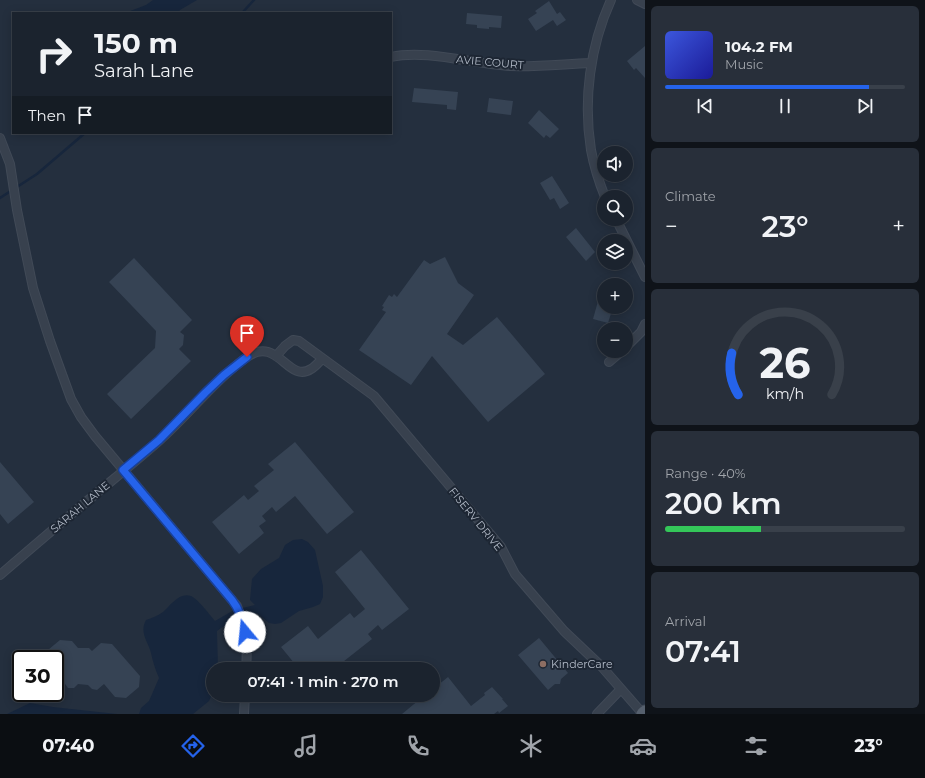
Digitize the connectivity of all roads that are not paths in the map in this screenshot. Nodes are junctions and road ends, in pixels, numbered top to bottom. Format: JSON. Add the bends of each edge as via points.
{"nodes":[{"id":1,"x":611,"y":0,"type":"edge"},
{"id":2,"x":637,"y":0,"type":"edge"},
{"id":3,"x":645,"y":4,"type":"edge"},
{"id":4,"x":392,"y":57,"type":"edge"},
{"id":5,"x":590,"y":63,"type":"junction"},
{"id":6,"x":0,"y":138,"type":"edge"},
{"id":7,"x":602,"y":190,"type":"edge"},
{"id":8,"x":620,"y":226,"type":"edge"},
{"id":9,"x":645,"y":277,"type":"edge"},
{"id":10,"x":645,"y":324,"type":"edge"},
{"id":11,"x":633,"y":340,"type":"edge"},
{"id":12,"x":276,"y":356,"type":"junction"},
{"id":13,"x":614,"y":358,"type":"edge"},
{"id":14,"x":322,"y":359,"type":"junction"},
{"id":15,"x":609,"y":362,"type":"dead end"},
{"id":16,"x":123,"y":470,"type":"junction"},
{"id":17,"x":0,"y":574,"type":"edge"},
{"id":18,"x":246,"y":662,"type":"edge"},
{"id":19,"x":621,"y":689,"type":"junction"},
{"id":20,"x":245,"y":702,"type":"edge"},
{"id":21,"x":644,"y":713,"type":"edge"},
{"id":22,"x":244,"y":714,"type":"edge"},
{"id":23,"x":597,"y":714,"type":"edge"}],
"edges":[{"from":1,"to":5,"type":"street"},
{"from":2,"to":3,"type":"street"},
{"from":4,"to":5,"type":"street","name":"AVIE COURT","via":[[420,54],[510,66]]},
{"from":5,"to":7,"type":"street","via":[[589,134],[595,169]]},
{"from":6,"to":16,"type":"street","via":[[10,164],[33,288],[67,389],[81,417]]},
{"from":8,"to":9,"type":"street"},
{"from":10,"to":11,"type":"street"},
{"from":12,"to":14,"type":"street","via":[[298,372],[312,369]]},
{"from":12,"to":14,"type":"street","name":"FISERV DRIVE","via":[[293,340],[299,341]]},
{"from":12,"to":16,"type":"street","name":"SARAH LANE","via":[[261,351],[247,357],[224,375],[159,440]]},
{"from":13,"to":15,"type":"street"},
{"from":14,"to":19,"type":"street","name":"FISERV DRIVE","via":[[374,396],[500,547],[516,574],[564,632],[602,667]]},
{"from":16,"to":17,"type":"street","name":"SARAH LANE"},
{"from":16,"to":18,"type":"street","via":[[236,606],[244,624]]},
{"from":19,"to":21,"type":"street","name":"FISERV DRIVE"},
{"from":19,"to":23,"type":"street"},
{"from":20,"to":22,"type":"street"}]}
